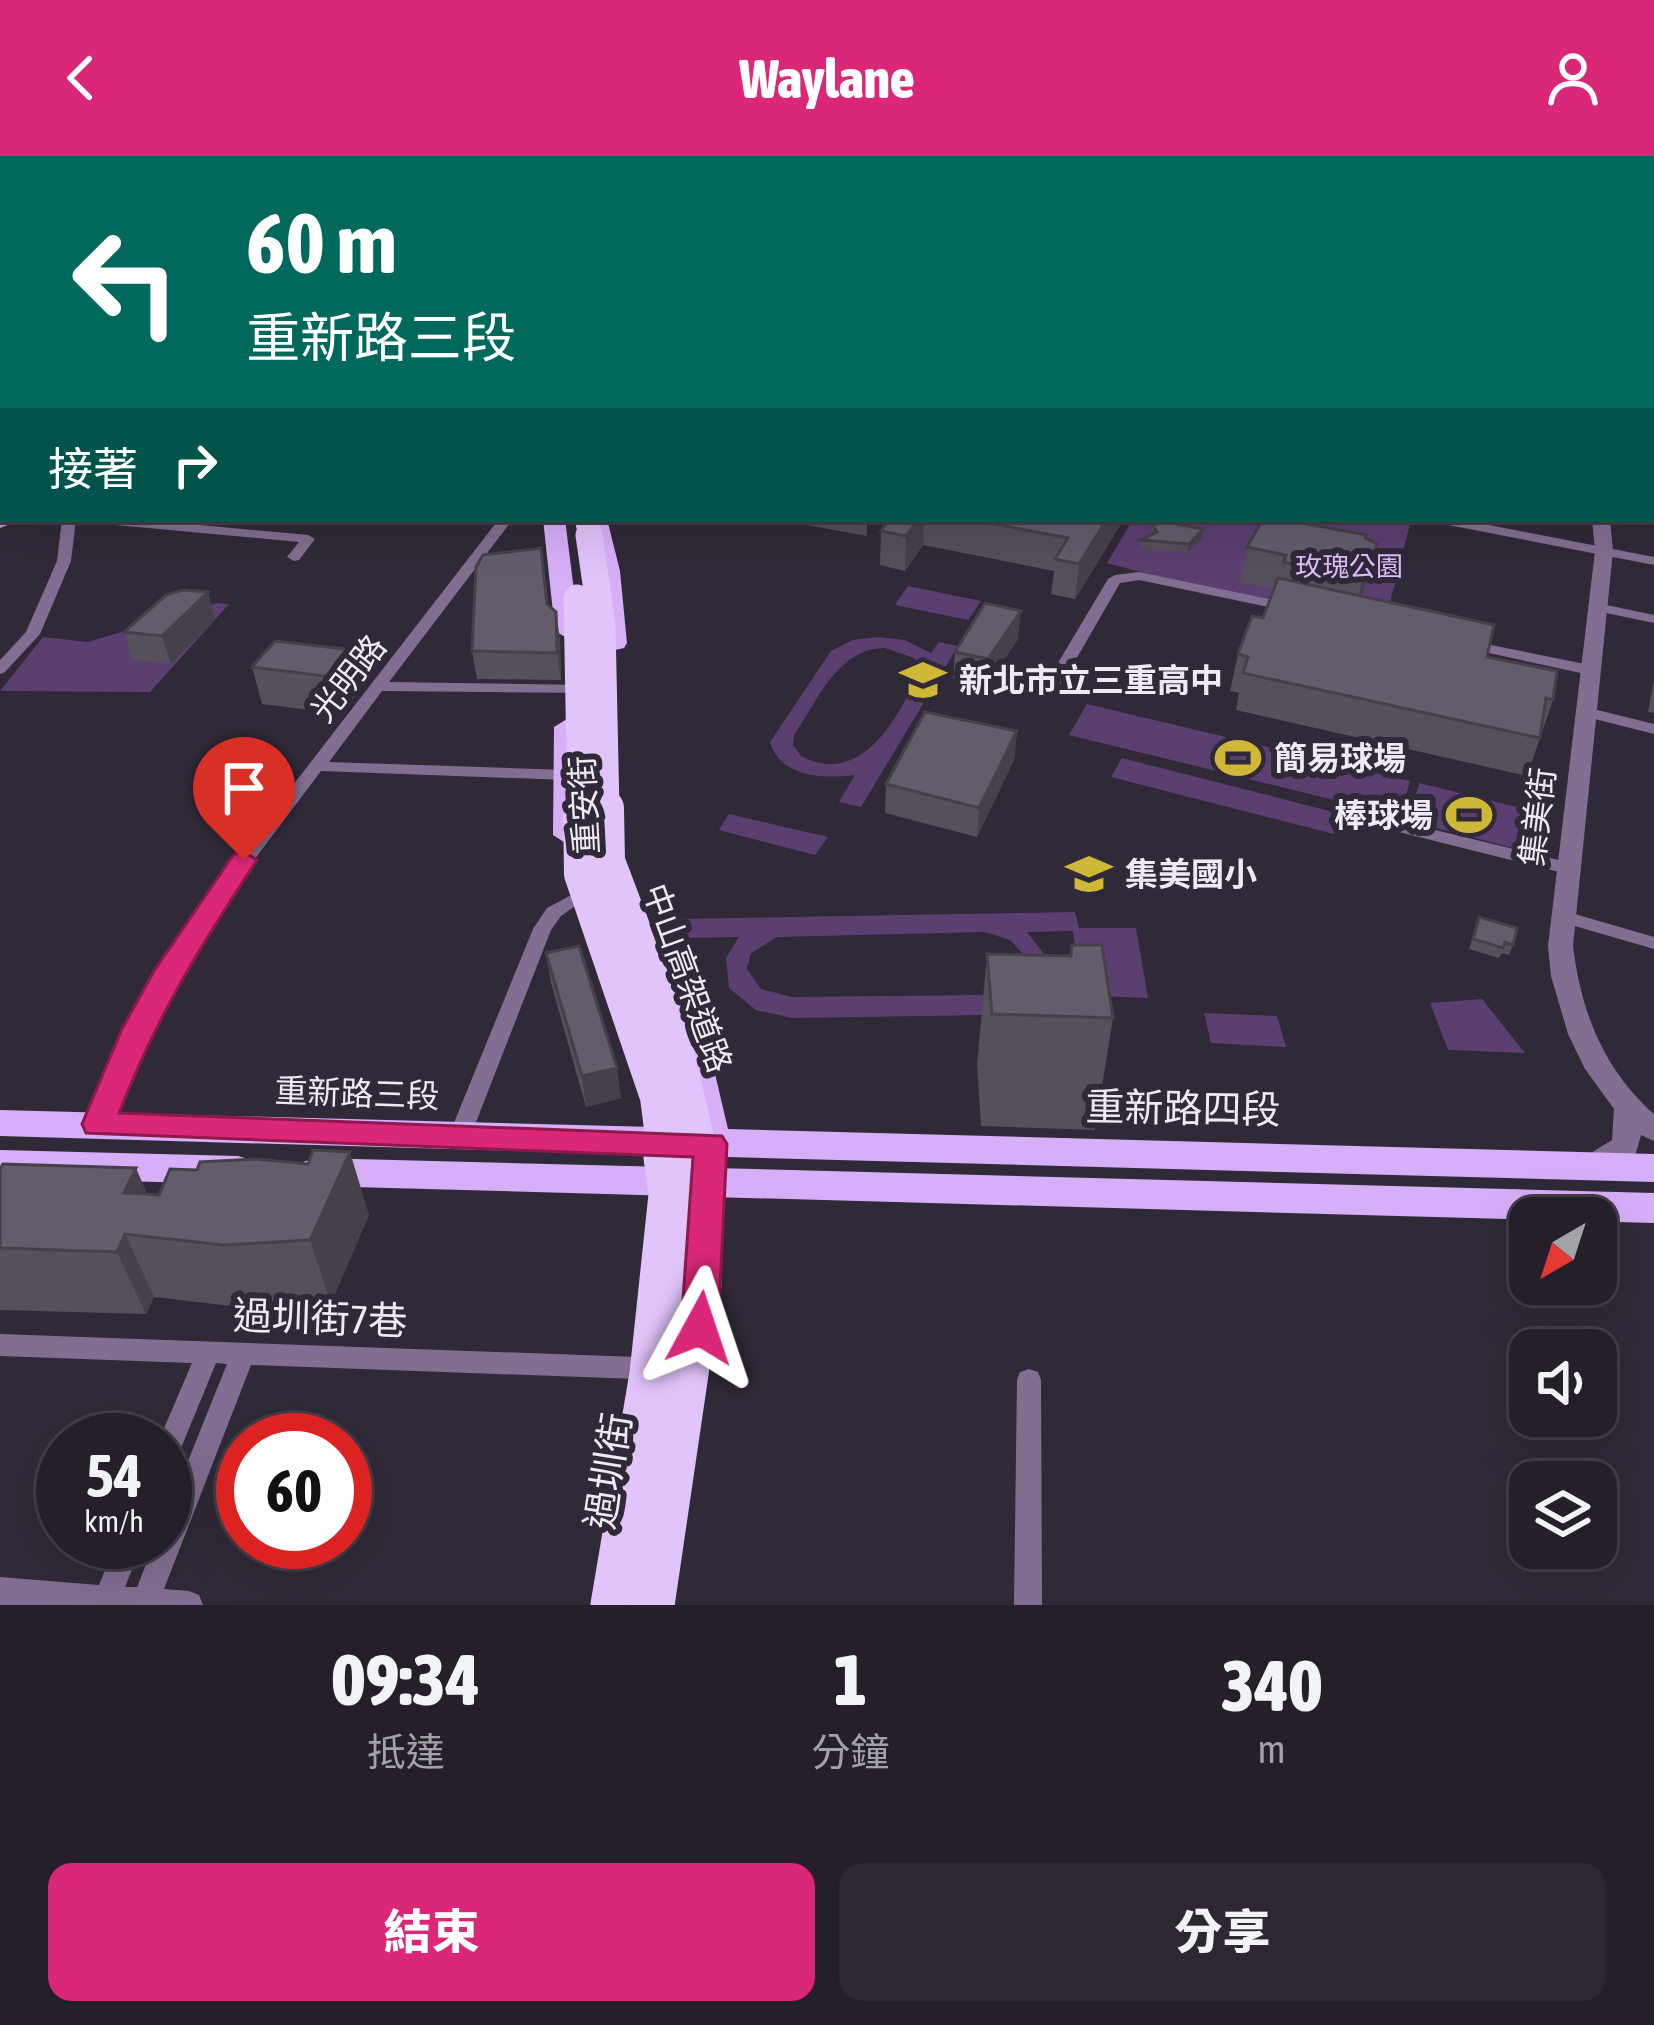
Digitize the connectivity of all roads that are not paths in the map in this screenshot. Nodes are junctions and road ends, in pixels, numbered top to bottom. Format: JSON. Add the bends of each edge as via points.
{"nodes":[{"id":1,"x":69,"y":522,"type":"edge"},
{"id":2,"x":126,"y":522,"type":"edge"},
{"id":3,"x":504,"y":522,"type":"edge"},
{"id":4,"x":555,"y":522,"type":"edge"},
{"id":5,"x":564,"y":522,"type":"edge"},
{"id":6,"x":585,"y":522,"type":"edge"},
{"id":7,"x":597,"y":522,"type":"edge"},
{"id":8,"x":1458,"y":522,"type":"edge"},
{"id":9,"x":1601,"y":522,"type":"edge"},
{"id":10,"x":1604,"y":551,"type":"junction"},
{"id":11,"x":294,"y":557,"type":"dead end"},
{"id":12,"x":1654,"y":560,"type":"edge"},
{"id":13,"x":1598,"y":607,"type":"junction"},
{"id":14,"x":1304,"y":610,"type":"edge"},
{"id":15,"x":1654,"y":619,"type":"edge"},
{"id":16,"x":1459,"y":643,"type":"edge"},
{"id":17,"x":0,"y":669,"type":"edge"},
{"id":18,"x":1590,"y":670,"type":"junction"},
{"id":19,"x":380,"y":686,"type":"junction"},
{"id":20,"x":568,"y":688,"type":"junction"},
{"id":21,"x":615,"y":694,"type":"junction"},
{"id":22,"x":1069,"y":694,"type":"dead end"},
{"id":23,"x":1585,"y":712,"type":"junction"},
{"id":24,"x":1654,"y":729,"type":"edge"},
{"id":25,"x":316,"y":766,"type":"junction"},
{"id":26,"x":566,"y":775,"type":"junction"},
{"id":27,"x":1365,"y":818,"type":"dead end"},
{"id":28,"x":1567,"y":868,"type":"junction"},
{"id":29,"x":577,"y":898,"type":"junction"},
{"id":30,"x":1562,"y":916,"type":"junction"},
{"id":31,"x":1654,"y":943,"type":"edge"},
{"id":32,"x":1628,"y":1108,"type":"junction"},
{"id":33,"x":0,"y":1123,"type":"edge"},
{"id":34,"x":98,"y":1124,"type":"junction"},
{"id":35,"x":1654,"y":1130,"type":"edge"},
{"id":36,"x":460,"y":1135,"type":"junction"},
{"id":37,"x":660,"y":1163,"type":"junction"},
{"id":38,"x":0,"y":1164,"type":"edge"},
{"id":39,"x":711,"y":1164,"type":"junction"},
{"id":40,"x":1593,"y":1166,"type":"junction"},
{"id":41,"x":1654,"y":1168,"type":"edge"},
{"id":42,"x":1654,"y":1208,"type":"edge"},
{"id":43,"x":0,"y":1345,"type":"edge"},
{"id":44,"x":677,"y":1351,"type":"junction"},
{"id":45,"x":208,"y":1353,"type":"junction"},
{"id":46,"x":243,"y":1354,"type":"junction"},
{"id":47,"x":637,"y":1368,"type":"dead end"},
{"id":48,"x":1029,"y":1380,"type":"dead end"},
{"id":49,"x":183,"y":1413,"type":"edge"},
{"id":50,"x":119,"y":1569,"type":"edge"},
{"id":51,"x":0,"y":1591,"type":"edge"},
{"id":52,"x":105,"y":1602,"type":"edge"},
{"id":53,"x":144,"y":1603,"type":"edge"},
{"id":54,"x":189,"y":1605,"type":"edge"},
{"id":55,"x":613,"y":1605,"type":"edge"},
{"id":56,"x":635,"y":1605,"type":"edge"},
{"id":57,"x":652,"y":1605,"type":"edge"},
{"id":58,"x":1028,"y":1605,"type":"edge"}],
"edges":[{"from":1,"to":17,"type":"street","via":[[64,561],[33,634]]},
{"from":2,"to":11,"type":"street","via":[[308,539]]},
{"from":3,"to":19,"type":"street","name":"光明路"},
{"from":4,"to":20,"type":"main road","name":"重安街"},
{"from":5,"to":55,"type":"highway","name":"中山高架道路","bridge":true,"via":[[578,613],[582,874],[652,1077],[671,1195],[652,1374]]},
{"from":6,"to":57,"type":"highway","name":"中山高架道路","bridge":true,"via":[[602,625],[607,861],[671,1030],[702,1163],[699,1285]]},
{"from":7,"to":21,"type":"main road","name":"重安街","via":[[613,609]]},
{"from":8,"to":10,"type":"street"},
{"from":9,"to":10,"type":"street","name":"集美街"},
{"from":10,"to":12,"type":"street"},
{"from":10,"to":13,"type":"street","name":"集美街"},
{"from":13,"to":15,"type":"street"},
{"from":13,"to":18,"type":"street","name":"集美街"},
{"from":14,"to":22,"type":"street","via":[[1139,576],[1115,579],[1064,668]]},
{"from":16,"to":18,"type":"street"},
{"from":18,"to":23,"type":"street","name":"集美街"},
{"from":19,"to":20,"type":"street"},
{"from":19,"to":25,"type":"street","name":"光明路"},
{"from":20,"to":21,"type":"street"},
{"from":20,"to":26,"type":"main road","name":"重安街"},
{"from":21,"to":39,"type":"main road","name":"重安街","via":[[621,858],[690,1037],[710,1112]]},
{"from":23,"to":24,"type":"street"},
{"from":23,"to":28,"type":"street","name":"集美街"},
{"from":25,"to":26,"type":"street"},
{"from":25,"to":34,"type":"street","name":"光明路","via":[[197,922],[137,1029]]},
{"from":26,"to":29,"type":"main road","name":"重安街"},
{"from":27,"to":28,"type":"street"},
{"from":28,"to":30,"type":"street","name":"集美街"},
{"from":29,"to":36,"type":"street","name":"重安街","via":[[542,929]]},
{"from":29,"to":37,"type":"main road","name":"重安街"},
{"from":30,"to":31,"type":"street"},
{"from":30,"to":32,"type":"street","name":"集美街","via":[[1566,993],[1597,1064]]},
{"from":32,"to":35,"type":"street","name":"集美街"},
{"from":32,"to":40,"type":"street","via":[[1626,1144]]},
{"from":33,"to":34,"type":"main road","name":"重新路三段"},
{"from":34,"to":36,"type":"main road","name":"重新路三段"},
{"from":36,"to":37,"type":"main road","name":"重新路三段"},
{"from":37,"to":38,"type":"main road","name":"重新路三段"},
{"from":37,"to":39,"type":"main road","name":"重新路三段"},
{"from":37,"to":44,"type":"main road","name":"過圳街","via":[[666,1210],[655,1323]]},
{"from":39,"to":40,"type":"main road","name":"重新路四段"},
{"from":39,"to":42,"type":"main road"},
{"from":39,"to":44,"type":"main road","name":"過圳街","via":[[700,1328]]},
{"from":40,"to":41,"type":"main road","name":"重新路四段"},
{"from":43,"to":45,"type":"street","name":"過圳街7巷"},
{"from":44,"to":56,"type":"main road","name":"過圳街"},
{"from":45,"to":46,"type":"street","name":"過圳街7巷"},
{"from":45,"to":49,"type":"street"},
{"from":46,"to":47,"type":"street","name":"過圳街7巷"},
{"from":46,"to":53,"type":"street"},
{"from":48,"to":58,"type":"street"},
{"from":50,"to":52,"type":"street"},
{"from":51,"to":52,"type":"street"},
{"from":52,"to":53,"type":"street"},
{"from":53,"to":54,"type":"street"}]}
